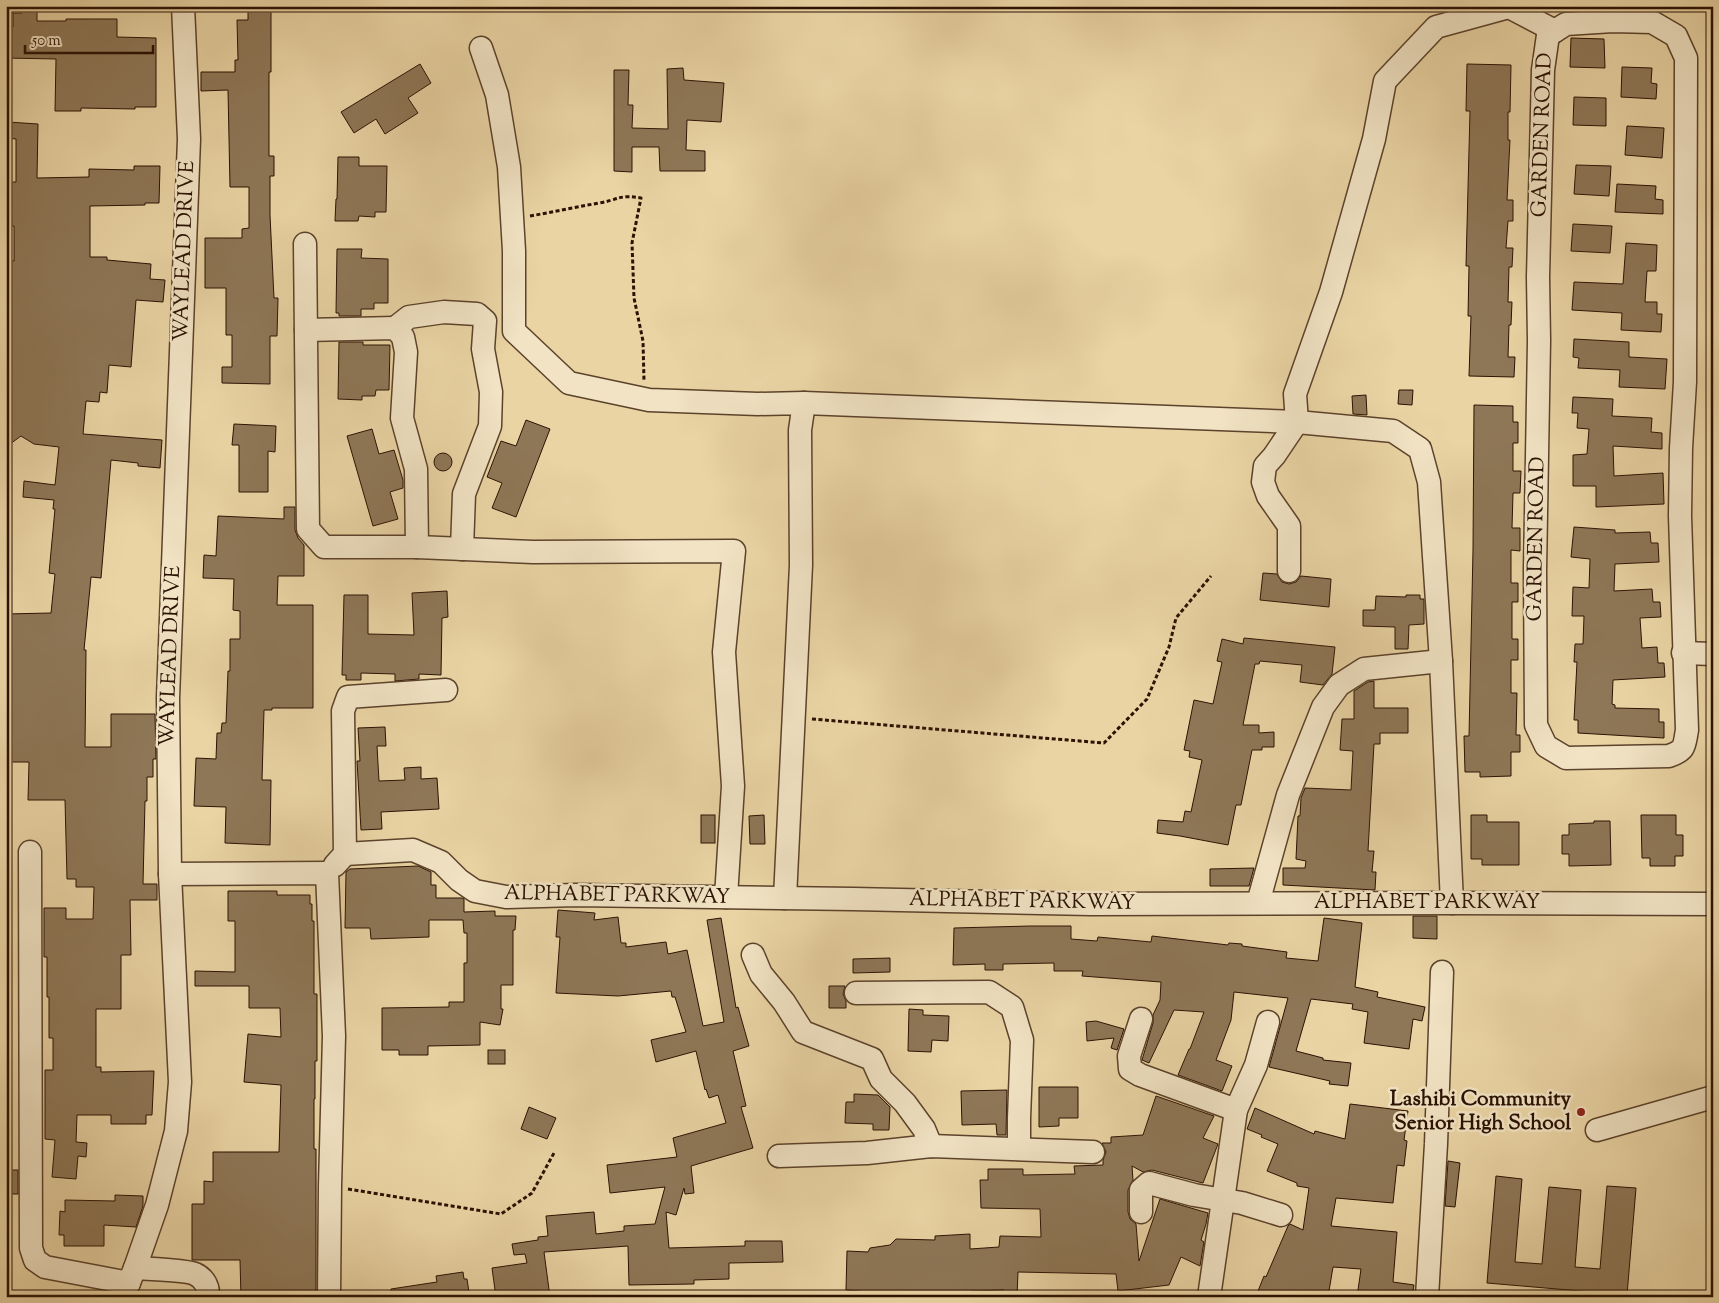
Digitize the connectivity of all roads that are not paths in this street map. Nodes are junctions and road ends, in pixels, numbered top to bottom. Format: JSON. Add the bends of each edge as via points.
{"nodes":[{"id":1,"x":183,"y":6,"type":"edge"},
{"id":2,"x":1555,"y":31,"type":"junction"},
{"id":3,"x":481,"y":48,"type":"dead end"},
{"id":4,"x":305,"y":244,"type":"dead end"},
{"id":5,"x":395,"y":328,"type":"junction"},
{"id":6,"x":306,"y":330,"type":"junction"},
{"id":7,"x":804,"y":403,"type":"junction"},
{"id":8,"x":1297,"y":422,"type":"junction"},
{"id":9,"x":417,"y":547,"type":"junction"},
{"id":10,"x":462,"y":549,"type":"junction"},
{"id":11,"x":1289,"y":571,"type":"dead end"},
{"id":12,"x":1683,"y":652,"type":"junction"},
{"id":13,"x":1713,"y":654,"type":"edge"},
{"id":14,"x":1441,"y":661,"type":"junction"},
{"id":15,"x":446,"y":690,"type":"dead end"},
{"id":16,"x":30,"y":852,"type":"dead end"},
{"id":17,"x":345,"y":854,"type":"junction"},
{"id":18,"x":328,"y":873,"type":"junction"},
{"id":19,"x":170,"y":874,"type":"junction"},
{"id":20,"x":726,"y":897,"type":"junction"},
{"id":21,"x":785,"y":898,"type":"junction"},
{"id":22,"x":1452,"y":902,"type":"junction"},
{"id":23,"x":1258,"y":903,"type":"junction"},
{"id":24,"x":1713,"y":904,"type":"edge"},
{"id":25,"x":753,"y":955,"type":"dead end"},
{"id":26,"x":1442,"y":972,"type":"dead end"},
{"id":27,"x":856,"y":993,"type":"dead end"},
{"id":28,"x":1142,"y":1019,"type":"dead end"},
{"id":29,"x":1268,"y":1022,"type":"dead end"},
{"id":30,"x":1713,"y":1097,"type":"edge"},
{"id":31,"x":1236,"y":1110,"type":"junction"},
{"id":32,"x":1597,"y":1130,"type":"dead end"},
{"id":33,"x":931,"y":1146,"type":"junction"},
{"id":34,"x":1019,"y":1149,"type":"junction"},
{"id":35,"x":1093,"y":1152,"type":"dead end"},
{"id":36,"x":779,"y":1156,"type":"dead end"},
{"id":37,"x":1223,"y":1199,"type":"junction"},
{"id":38,"x":1141,"y":1212,"type":"dead end"},
{"id":39,"x":1281,"y":1216,"type":"dead end"},
{"id":40,"x":129,"y":1282,"type":"edge"},
{"id":41,"x":207,"y":1297,"type":"edge"},
{"id":42,"x":329,"y":1297,"type":"edge"},
{"id":43,"x":1209,"y":1297,"type":"edge"},
{"id":44,"x":1427,"y":1297,"type":"edge"}],
"edges":[{"from":1,"to":19,"type":"street","name":"WAYLEAD DRIVE","via":[[189,139],[168,698]]},
{"from":2,"to":8,"type":"street","via":[[1509,7],[1436,27],[1385,81],[1374,139],[1334,282],[1295,394]]},
{"from":2,"to":12,"type":"street","name":"GARDEN ROAD","via":[[1566,24],[1652,22],[1676,36],[1686,58],[1685,382],[1680,516]]},
{"from":2,"to":12,"type":"street","name":"GARDEN ROAD","via":[[1548,35],[1543,70],[1538,277],[1536,725],[1546,746],[1566,758],[1669,756],[1678,753],[1684,748],[1687,730]]},
{"from":3,"to":7,"type":"street","via":[[497,95],[509,167],[514,331],[569,383],[650,400]]},
{"from":4,"to":6,"type":"street"},
{"from":5,"to":6,"type":"street"},
{"from":5,"to":9,"type":"street","via":[[403,338],[406,352],[402,418],[416,469]]},
{"from":5,"to":10,"type":"street","via":[[409,317],[444,312],[477,314],[485,321],[483,349],[491,392],[490,426],[464,494]]},
{"from":6,"to":9,"type":"street","via":[[308,529],[324,547]]},
{"from":7,"to":8,"type":"street"},
{"from":7,"to":21,"type":"street","via":[[800,430],[801,565]]},
{"from":8,"to":11,"type":"street","via":[[1265,466],[1264,482],[1268,496],[1289,526]]},
{"from":8,"to":14,"type":"street","via":[[1394,432],[1420,449],[1428,482]]},
{"from":9,"to":10,"type":"street"},
{"from":10,"to":20,"type":"street","via":[[533,552],[734,550],[724,652],[732,786]]},
{"from":12,"to":13,"type":"street"},
{"from":14,"to":22,"type":"street"},
{"from":14,"to":23,"type":"street","via":[[1364,668],[1339,685],[1323,707],[1288,795]]},
{"from":15,"to":17,"type":"street","via":[[348,696],[342,711]]},
{"from":16,"to":40,"type":"street","via":[[31,1248],[35,1260],[45,1267]]},
{"from":17,"to":18,"type":"street"},
{"from":17,"to":20,"type":"street","name":"ALPHABET PARKWAY","via":[[414,850],[441,862],[475,891],[506,896]]},
{"from":18,"to":19,"type":"street"},
{"from":18,"to":42,"type":"street","via":[[334,1036]]},
{"from":19,"to":40,"type":"street","name":"WAYLEAD DRIVE","via":[[180,1082],[176,1132],[157,1205]]},
{"from":20,"to":21,"type":"street","name":"ALPHABET PARKWAY"},
{"from":21,"to":23,"type":"street","name":"ALPHABET PARKWAY","via":[[1091,904]]},
{"from":22,"to":23,"type":"street","name":"ALPHABET PARKWAY"},
{"from":22,"to":24,"type":"street","name":"ALPHABET PARKWAY"},
{"from":25,"to":33,"type":"street","via":[[761,974],[803,1032],[872,1059],[881,1079],[906,1103],[924,1128]]},
{"from":26,"to":44,"type":"street"},
{"from":27,"to":34,"type":"street","via":[[989,992],[1012,1007],[1022,1040]]},
{"from":28,"to":31,"type":"street","via":[[1128,1056],[1130,1069]]},
{"from":29,"to":31,"type":"street","via":[[1256,1065]]},
{"from":30,"to":32,"type":"street"},
{"from":31,"to":37,"type":"street"},
{"from":33,"to":34,"type":"street"},
{"from":33,"to":36,"type":"street","via":[[867,1153]]},
{"from":34,"to":35,"type":"street"},
{"from":37,"to":38,"type":"street","via":[[1148,1183],[1141,1190]]},
{"from":37,"to":39,"type":"street"},
{"from":37,"to":43,"type":"street"},
{"from":40,"to":41,"type":"street","via":[[194,1274],[204,1281],[209,1292]]}]}
